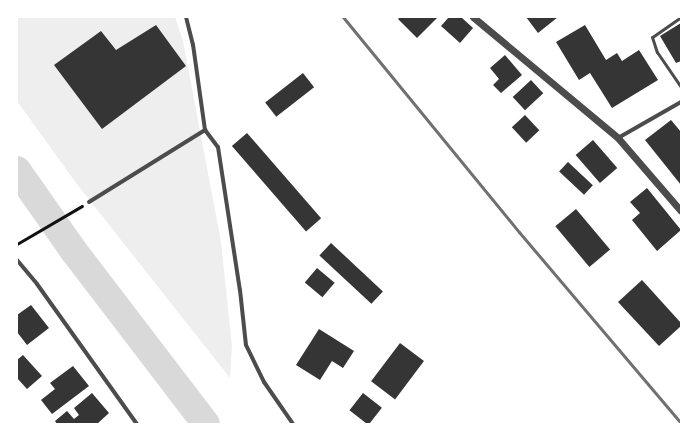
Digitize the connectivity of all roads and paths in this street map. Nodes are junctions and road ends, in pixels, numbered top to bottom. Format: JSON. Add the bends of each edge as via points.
{"nodes":[{"id":1,"x":186,"y":17,"type":"edge"},
{"id":2,"x":473,"y":17,"type":"edge"},
{"id":3,"x":681,"y":17,"type":"edge"},
{"id":4,"x":681,"y":87,"type":"edge"},
{"id":5,"x":681,"y":102,"type":"edge"},
{"id":6,"x":205,"y":130,"type":"junction"},
{"id":7,"x":618,"y":138,"type":"junction"},
{"id":8,"x":89,"y":202,"type":"joint"},
{"id":9,"x":681,"y":211,"type":"edge"},
{"id":10,"x":17,"y":244,"type":"edge"},
{"id":11,"x":17,"y":260,"type":"edge"},
{"id":12,"x":137,"y":424,"type":"edge"},
{"id":13,"x":292,"y":424,"type":"edge"}],
"edges":[{"from":1,"to":6,"type":"street","via":[[193,45]]},
{"from":2,"to":7,"type":"street"},
{"from":3,"to":4,"type":"lane","via":[[652,37],[657,52]]},
{"from":5,"to":7,"type":"street"},
{"from":6,"to":8,"type":"street"},
{"from":6,"to":13,"type":"street","via":[[218,147],[246,345],[264,382]]},
{"from":7,"to":9,"type":"street"},
{"from":8,"to":10,"type":"path"},
{"from":11,"to":12,"type":"street"}]}
